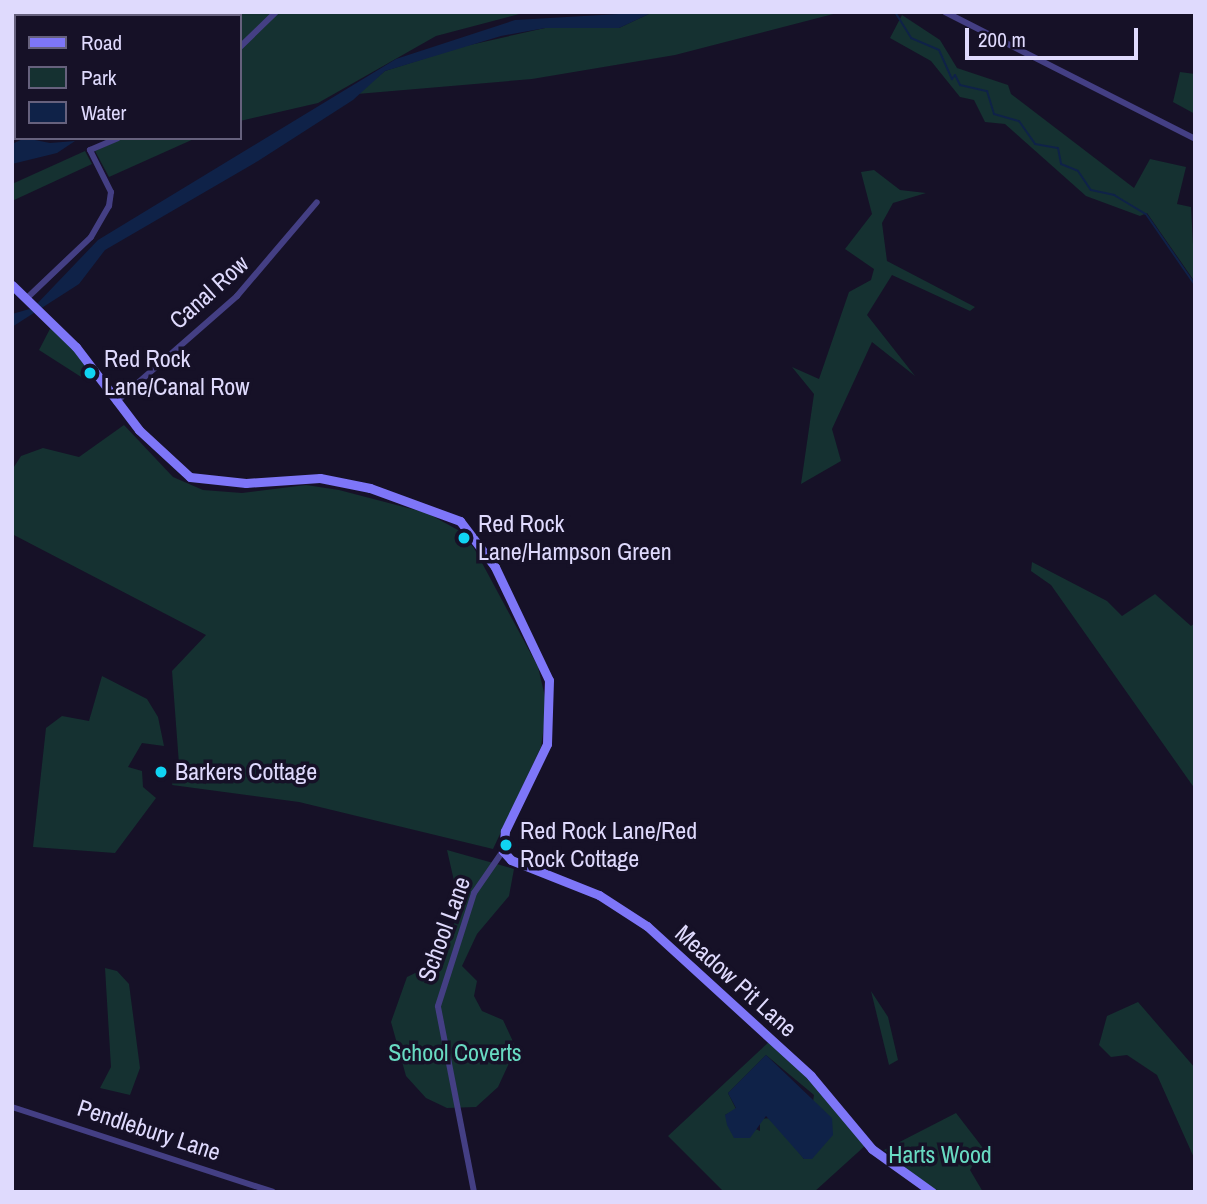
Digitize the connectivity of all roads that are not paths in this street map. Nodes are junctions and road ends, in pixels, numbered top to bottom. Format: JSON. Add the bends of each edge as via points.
{"nodes":[{"id":1,"x":276,"y":12,"type":"edge"},
{"id":2,"x":945,"y":12,"type":"edge"},
{"id":3,"x":242,"y":45,"type":"edge"},
{"id":4,"x":1195,"y":139,"type":"edge"},
{"id":5,"x":113,"y":140,"type":"edge"},
{"id":6,"x":317,"y":202,"type":"dead end"},
{"id":7,"x":12,"y":285,"type":"edge"},
{"id":8,"x":33,"y":304,"type":"junction"},
{"id":9,"x":116,"y":402,"type":"junction"},
{"id":10,"x":503,"y":851,"type":"junction"},
{"id":11,"x":12,"y":1107,"type":"edge"},
{"id":12,"x":273,"y":1192,"type":"edge"},
{"id":13,"x":474,"y":1192,"type":"edge"},
{"id":14,"x":932,"y":1192,"type":"edge"}],
"edges":[{"from":1,"to":3,"type":"street"},
{"from":2,"to":4,"type":"street"},
{"from":5,"to":8,"type":"street","via":[[90,150],[112,198],[95,230]]},
{"from":6,"to":9,"type":"street","name":"Canal Row","via":[[237,296]]},
{"from":7,"to":8,"type":"main road"},
{"from":8,"to":9,"type":"main road","via":[[76,347]]},
{"from":9,"to":10,"type":"main road","via":[[190,477],[246,483],[320,478],[382,492],[460,521],[495,567],[550,680],[547,744],[505,831]]},
{"from":10,"to":13,"type":"street","name":"School Lane","via":[[474,893],[438,1006]]},
{"from":10,"to":14,"type":"main road","name":"Meadow Pit Lane","via":[[511,860],[579,884],[647,926],[811,1076],[872,1149]]},
{"from":11,"to":12,"type":"street","name":"Pendlebury Lane"}]}
